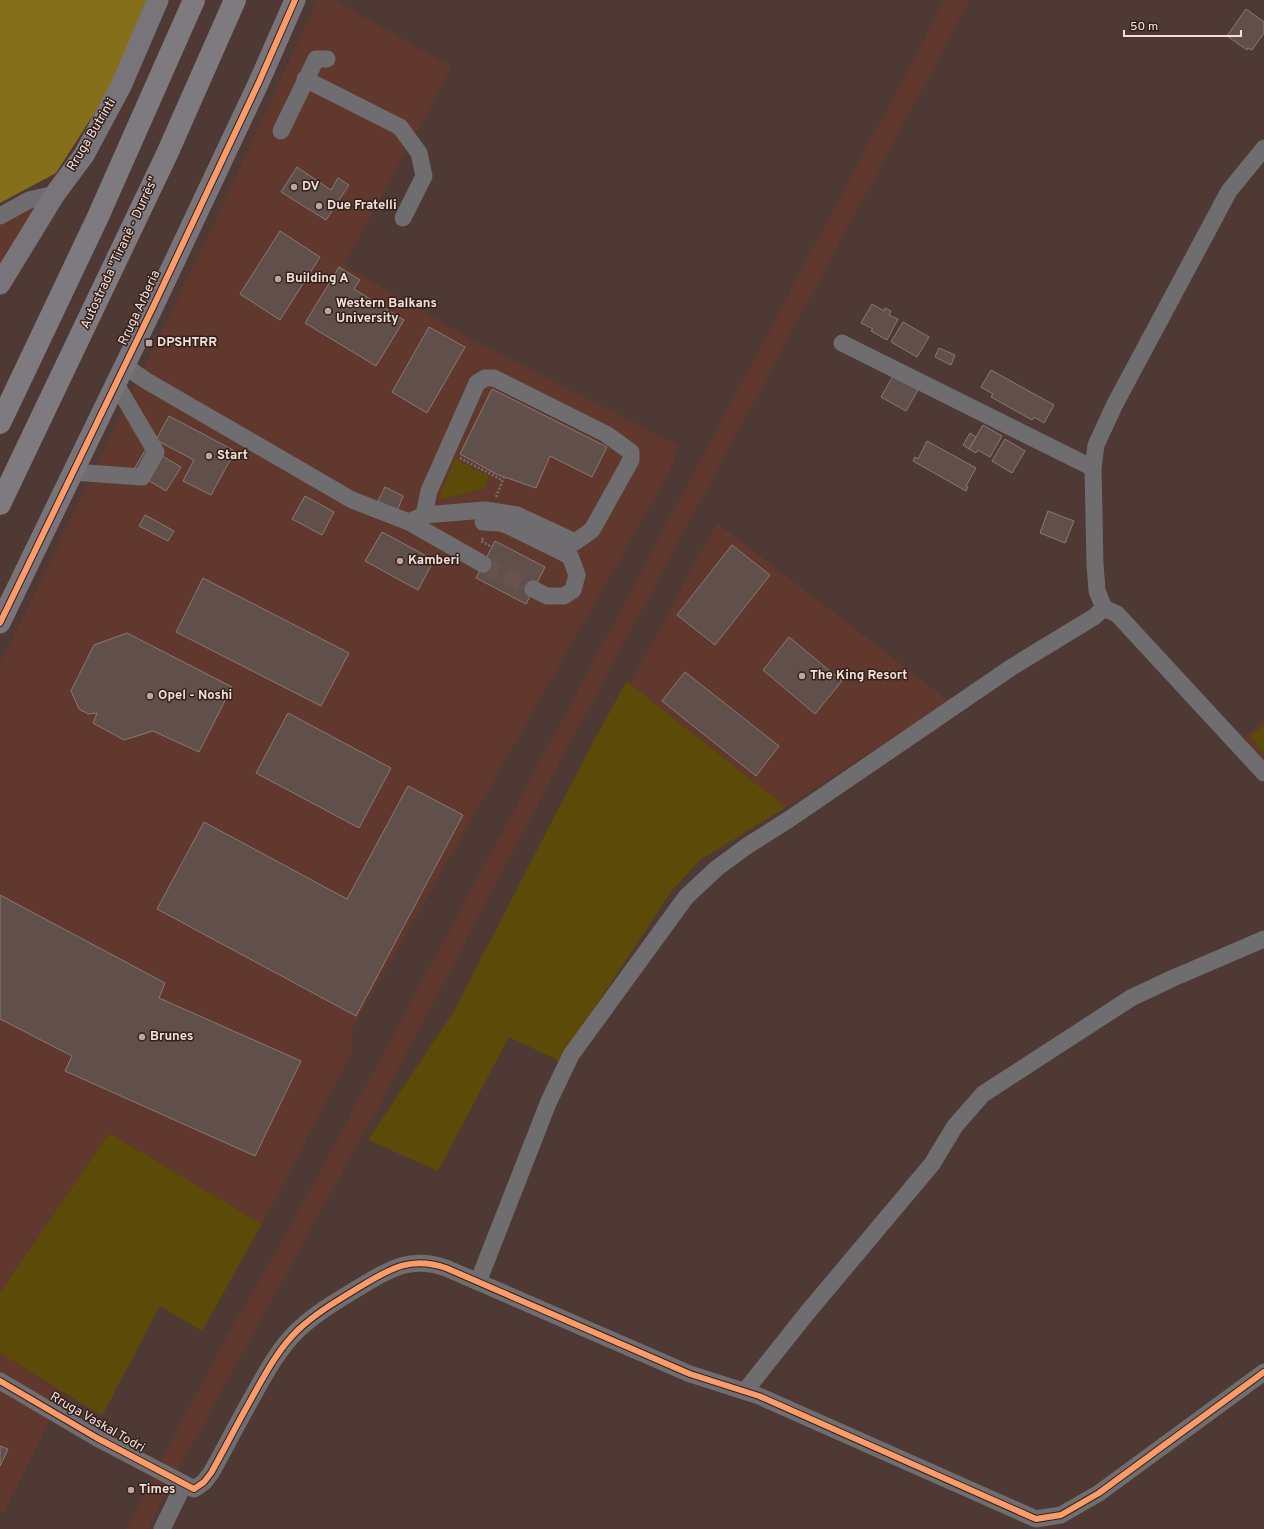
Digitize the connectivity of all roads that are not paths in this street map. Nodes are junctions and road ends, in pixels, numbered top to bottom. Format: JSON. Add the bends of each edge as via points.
{"nodes":[{"id":1,"x":158,"y":0,"type":"edge"},
{"id":2,"x":194,"y":0,"type":"edge"},
{"id":3,"x":235,"y":0,"type":"edge"},
{"id":4,"x":295,"y":0,"type":"edge"},
{"id":5,"x":328,"y":59,"type":"dead end"},
{"id":6,"x":305,"y":79,"type":"junction"},
{"id":7,"x":281,"y":131,"type":"dead end"},
{"id":8,"x":1264,"y":148,"type":"edge"},
{"id":9,"x":55,"y":194,"type":"junction"},
{"id":10,"x":0,"y":216,"type":"edge"},
{"id":11,"x":403,"y":218,"type":"dead end"},
{"id":12,"x":0,"y":284,"type":"edge"},
{"id":13,"x":842,"y":343,"type":"dead end"},
{"id":14,"x":120,"y":375,"type":"junction"},
{"id":15,"x":0,"y":423,"type":"edge"},
{"id":16,"x":1093,"y":468,"type":"junction"},
{"id":17,"x":73,"y":472,"type":"junction"},
{"id":18,"x":0,"y":504,"type":"edge"},
{"id":19,"x":416,"y":518,"type":"junction"},
{"id":20,"x":483,"y":564,"type":"tunnel mouth"},
{"id":21,"x":533,"y":589,"type":"tunnel mouth"},
{"id":22,"x":1104,"y":608,"type":"junction"},
{"id":23,"x":0,"y":624,"type":"edge"},
{"id":24,"x":1264,"y":773,"type":"edge"},
{"id":25,"x":1264,"y":939,"type":"edge"},
{"id":26,"x":478,"y":1282,"type":"junction"},
{"id":27,"x":1264,"y":1372,"type":"edge"},
{"id":28,"x":0,"y":1381,"type":"edge"},
{"id":29,"x":745,"y":1391,"type":"junction"},
{"id":30,"x":184,"y":1484,"type":"junction"},
{"id":31,"x":162,"y":1529,"type":"edge"}],
"edges":[{"from":1,"to":9,"type":"main road","name":"Rruga Butrinti","via":[[121,86],[84,155]]},
{"from":2,"to":15,"type":"highway","via":[[97,219]]},
{"from":3,"to":18,"type":"highway","name":"Autostrada \"Tiranë - Durrës\"","via":[[167,154]]},
{"from":4,"to":14,"type":"main road","name":"Rruga Arberia","via":[[259,82]]},
{"from":5,"to":6,"type":"street","via":[[316,59]]},
{"from":6,"to":7,"type":"street"},
{"from":6,"to":11,"type":"street","via":[[400,127],[419,153],[424,176]]},
{"from":8,"to":16,"type":"street","via":[[1229,192],[1122,390],[1096,445]]},
{"from":9,"to":10,"type":"street","via":[[29,200]]},
{"from":9,"to":12,"type":"main road","name":"Rruga Butrinti"},
{"from":13,"to":16,"type":"street"},
{"from":14,"to":17,"type":"main road","name":"Rruga Arberia"},
{"from":14,"to":17,"type":"street","via":[[156,452],[142,477]]},
{"from":14,"to":19,"type":"street","via":[[145,380],[352,500]]},
{"from":16,"to":22,"type":"street","via":[[1097,591]]},
{"from":17,"to":23,"type":"main road","name":"Rruga Arberia"},
{"from":19,"to":19,"type":"street","via":[[477,383],[485,378],[494,378],[606,434],[631,452],[631,460],[592,530],[575,542],[517,515],[485,510]]},
{"from":19,"to":20,"type":"street"},
{"from":19,"to":21,"type":"street","via":[[500,523],[570,556],[577,575],[573,590],[564,596],[547,596]]},
{"from":22,"to":24,"type":"street","via":[[1117,614]]},
{"from":22,"to":26,"type":"street","via":[[747,846],[717,868],[686,897],[570,1055],[549,1101]]},
{"from":25,"to":29,"type":"street","via":[[1131,998],[983,1094],[955,1126],[932,1164]]},
{"from":26,"to":29,"type":"street","via":[[690,1374]]},
{"from":26,"to":30,"type":"street","via":[[436,1265],[411,1263],[380,1275],[327,1307],[296,1331],[276,1357],[204,1482],[194,1489]]},
{"from":27,"to":29,"type":"street","via":[[1098,1493],[1061,1516],[1036,1519]]},
{"from":28,"to":30,"type":"street","name":"Rruga Vaskal Todri"},
{"from":30,"to":31,"type":"street"}]}
